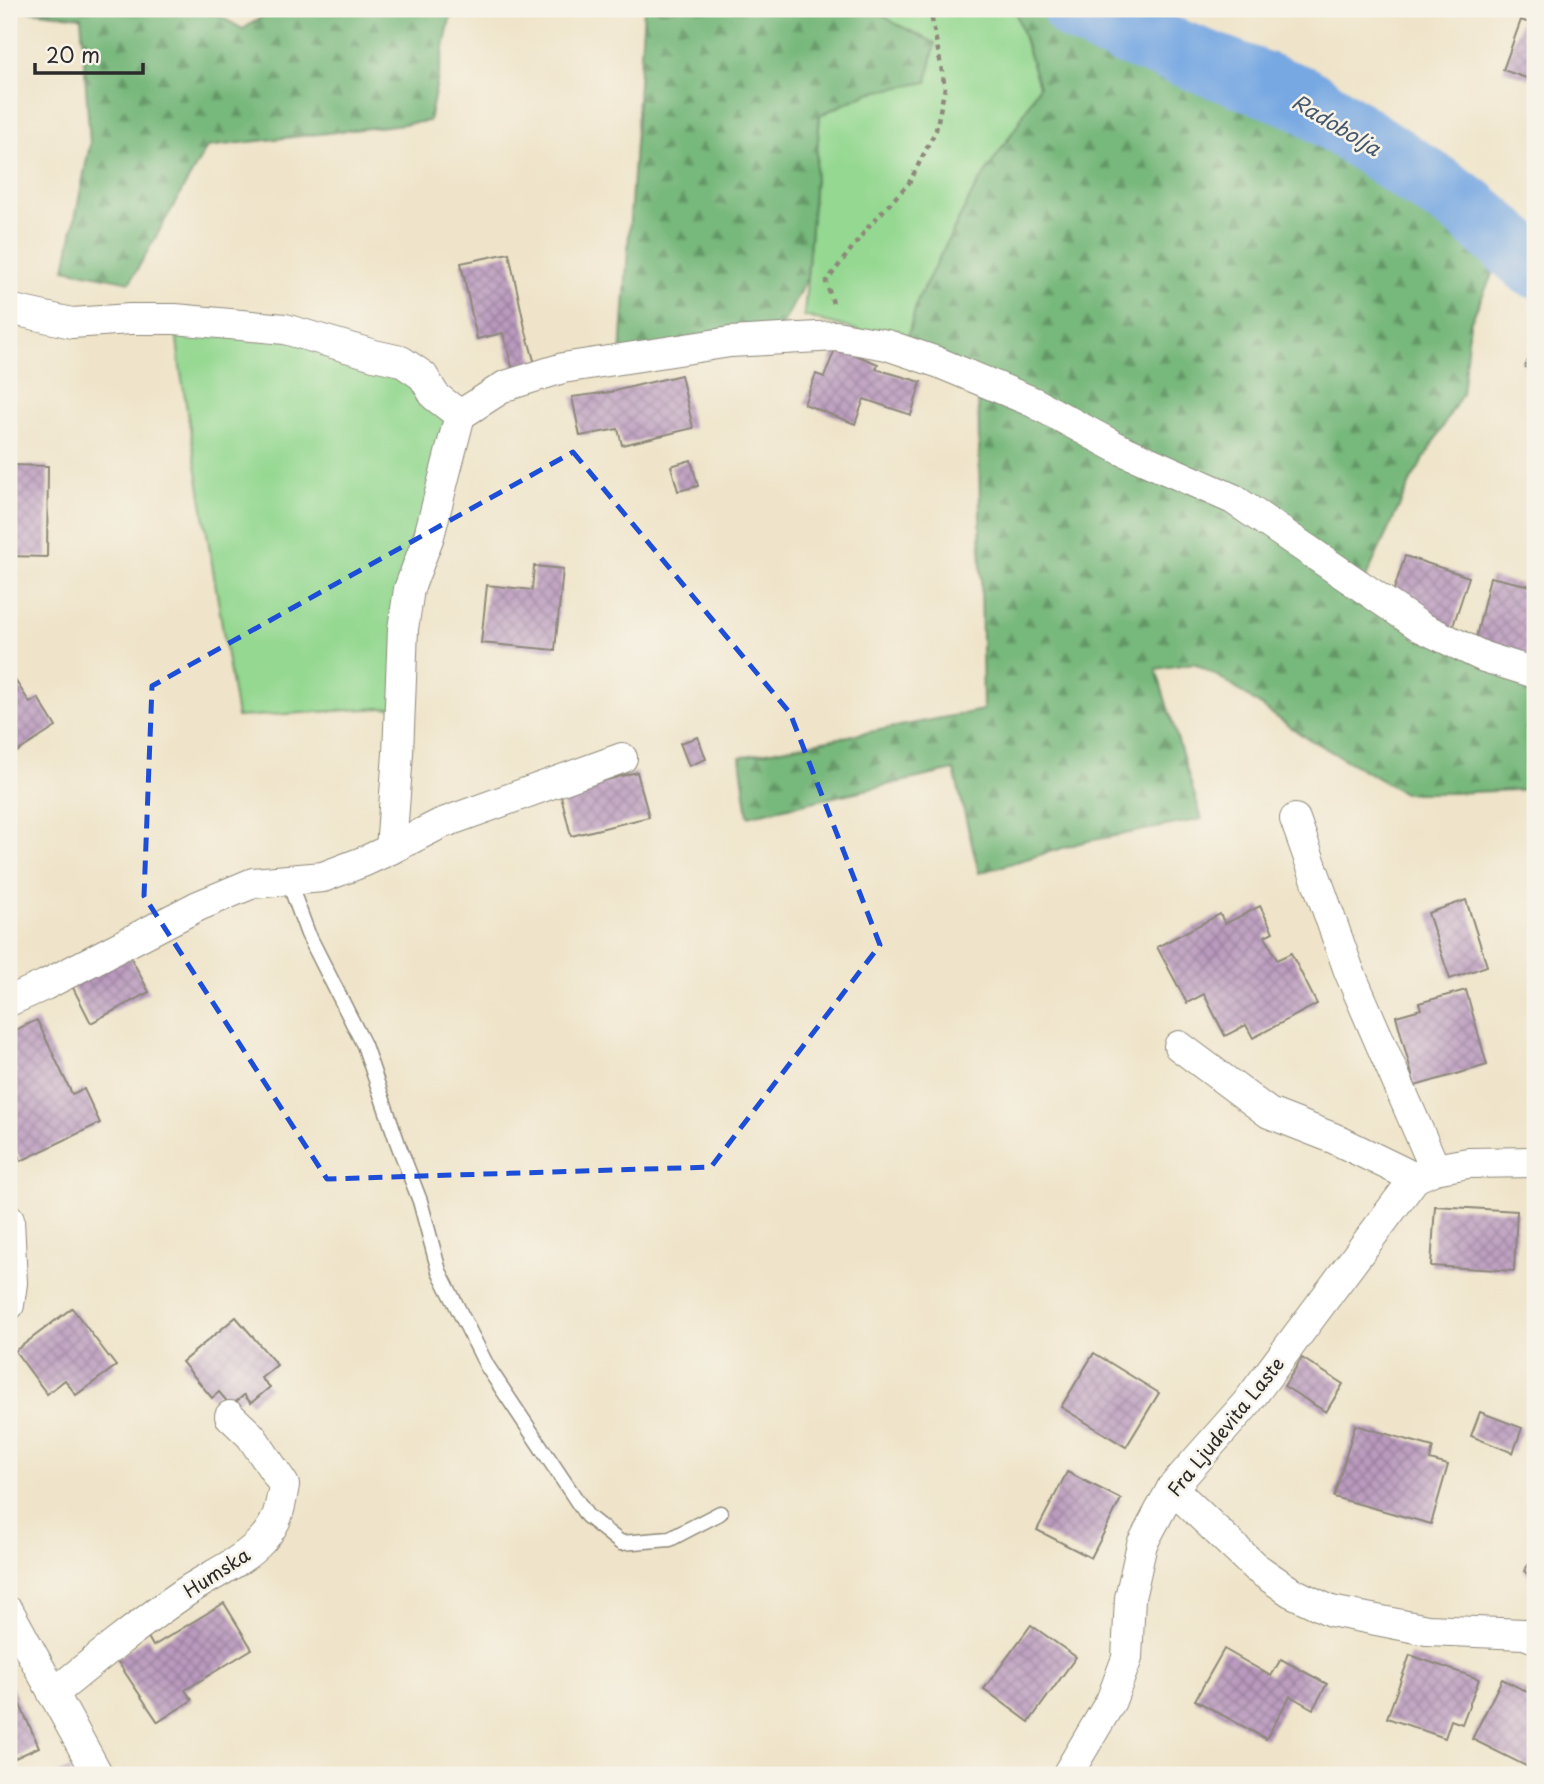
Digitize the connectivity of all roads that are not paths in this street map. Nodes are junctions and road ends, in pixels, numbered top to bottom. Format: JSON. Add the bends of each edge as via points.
{"nodes":[{"id":1,"x":9,"y":309,"type":"edge"},
{"id":2,"x":460,"y":415,"type":"junction"},
{"id":3,"x":1535,"y":673,"type":"edge"},
{"id":4,"x":622,"y":758,"type":"dead end"},
{"id":5,"x":1295,"y":818,"type":"dead end"},
{"id":6,"x":391,"y":849,"type":"junction"},
{"id":7,"x":288,"y":880,"type":"junction"},
{"id":8,"x":9,"y":1002,"type":"edge"},
{"id":9,"x":1179,"y":1046,"type":"dead end"},
{"id":10,"x":1535,"y":1162,"type":"edge"},
{"id":11,"x":1425,"y":1173,"type":"junction"},
{"id":12,"x":9,"y":1219,"type":"edge"},
{"id":13,"x":9,"y":1305,"type":"edge"},
{"id":14,"x":230,"y":1416,"type":"dead end"},
{"id":15,"x":1172,"y":1488,"type":"junction"},
{"id":16,"x":719,"y":1513,"type":"dead end"},
{"id":17,"x":9,"y":1612,"type":"edge"},
{"id":18,"x":1535,"y":1638,"type":"edge"},
{"id":19,"x":53,"y":1694,"type":"junction"},
{"id":20,"x":98,"y":1775,"type":"edge"},
{"id":21,"x":1067,"y":1775,"type":"edge"}],
"edges":[{"from":1,"to":2,"type":"street","via":[[72,323],[189,319],[285,328],[401,361],[423,376],[435,396]]},
{"from":2,"to":3,"type":"street","via":[[505,386],[563,368],[730,342],[836,336],[887,345],[1032,402],[1121,449],[1233,499],[1421,626],[1484,657]]},
{"from":2,"to":6,"type":"street","via":[[429,536],[409,589]]},
{"from":4,"to":6,"type":"street","via":[[440,824]]},
{"from":5,"to":11,"type":"street"},
{"from":6,"to":7,"type":"street","via":[[323,877]]},
{"from":7,"to":8,"type":"street","via":[[253,883],[209,902]]},
{"from":7,"to":16,"type":"lane","via":[[308,934],[364,1045],[420,1201],[439,1271],[487,1366],[587,1516],[621,1543],[670,1539]]},
{"from":9,"to":11,"type":"street","via":[[1269,1113]]},
{"from":10,"to":11,"type":"street","via":[[1468,1163]]},
{"from":11,"to":15,"type":"street","name":"Fra Ljudevita Laste","via":[[1246,1404]]},
{"from":12,"to":13,"type":"street"},
{"from":14,"to":19,"type":"street","name":"Humska","via":[[251,1436],[284,1485],[278,1518],[263,1540],[234,1563],[153,1614]]},
{"from":15,"to":18,"type":"street","via":[[1255,1567],[1291,1592],[1331,1611],[1427,1630]]},
{"from":15,"to":21,"type":"street","name":"Fra Ljudevita Laste","via":[[1142,1544],[1130,1598],[1127,1658],[1111,1701]]},
{"from":17,"to":19,"type":"street"},
{"from":19,"to":20,"type":"street"}]}
